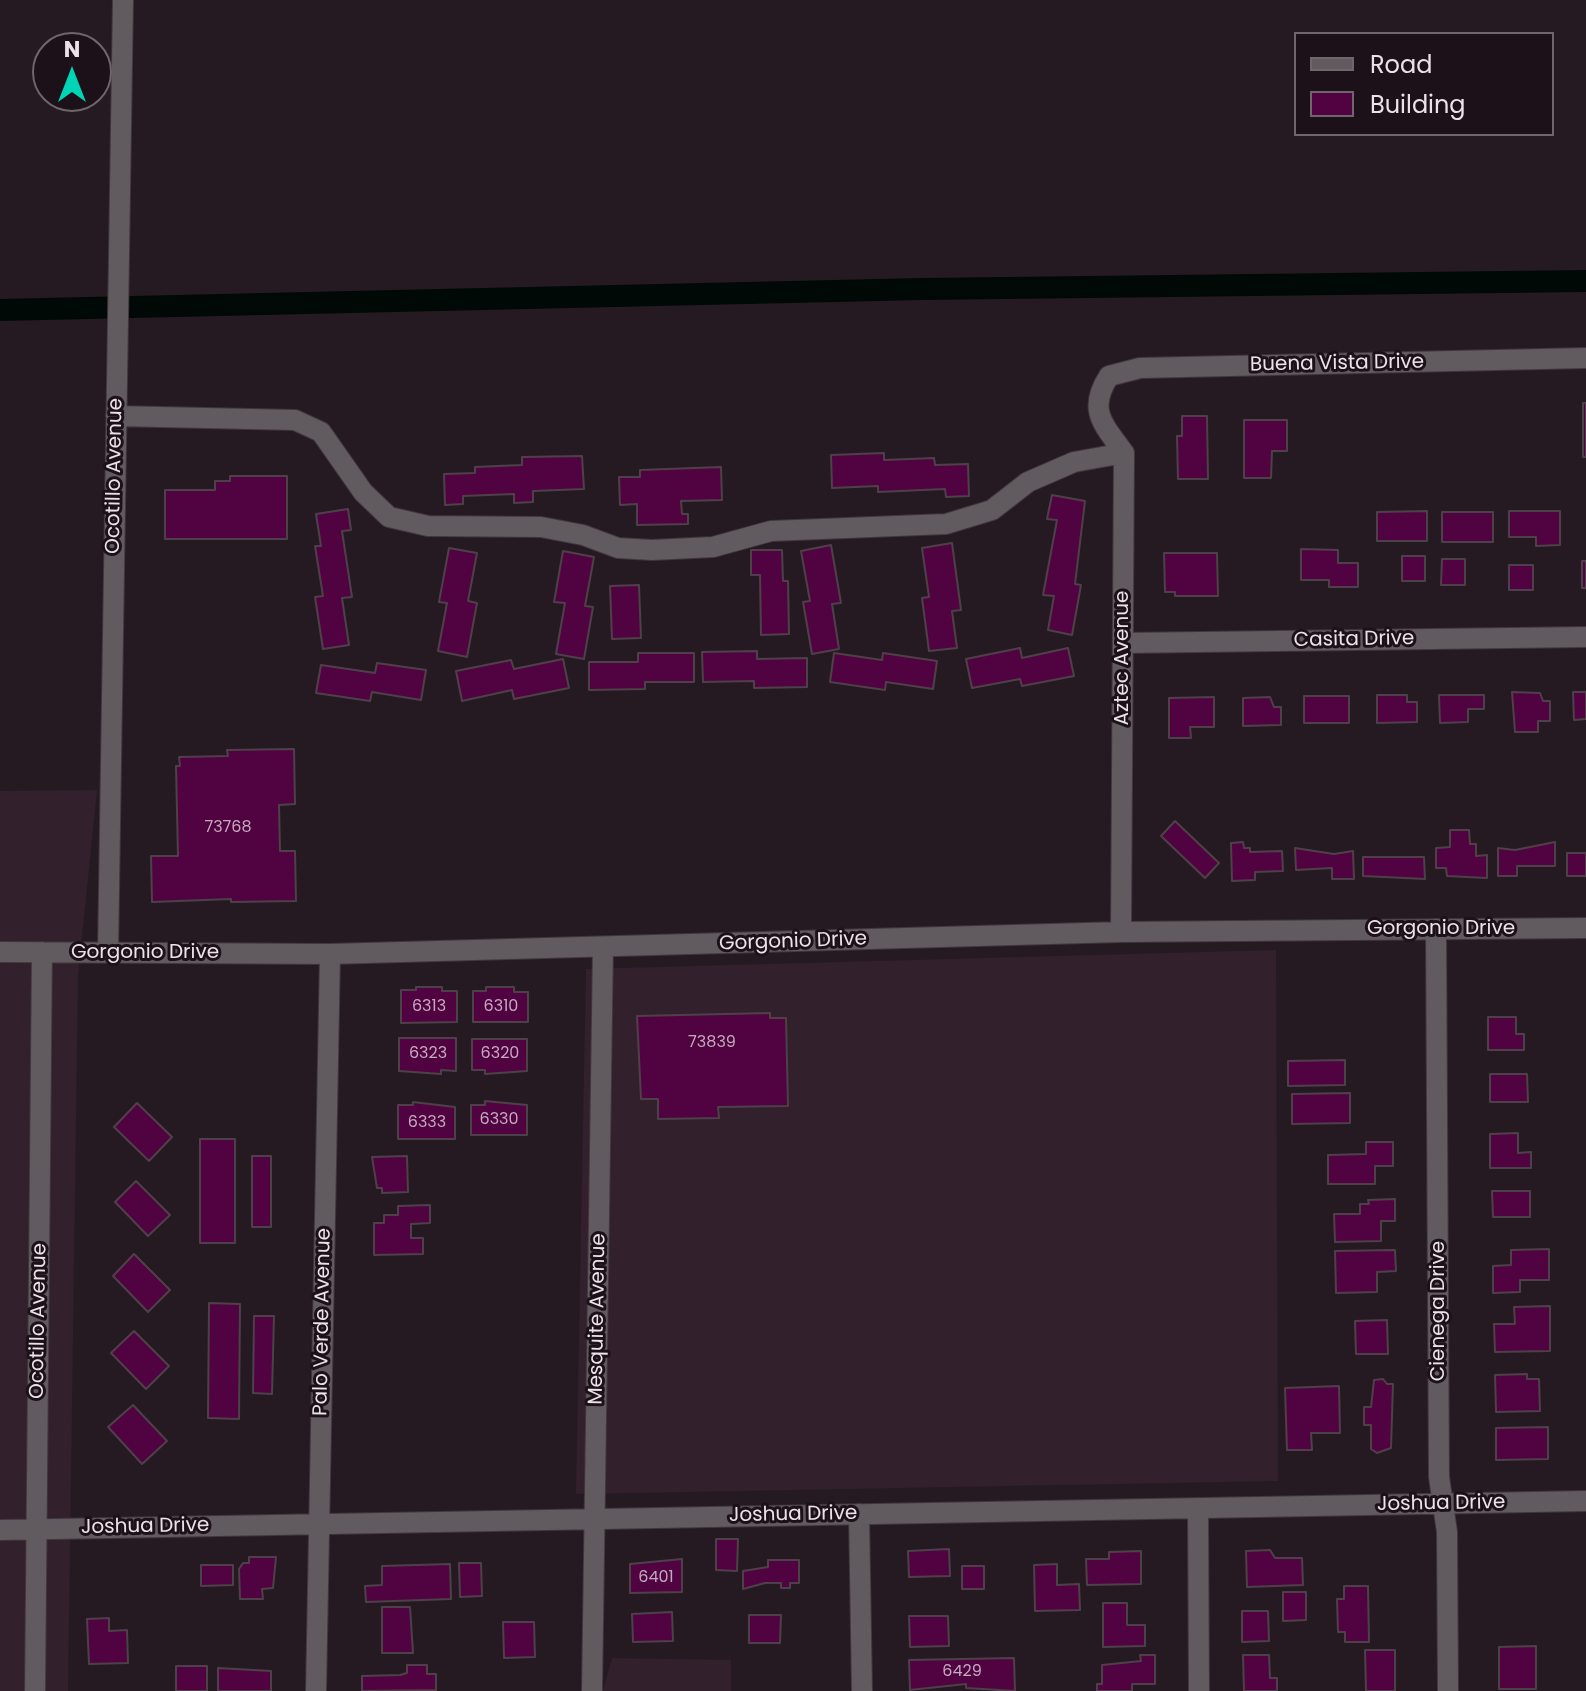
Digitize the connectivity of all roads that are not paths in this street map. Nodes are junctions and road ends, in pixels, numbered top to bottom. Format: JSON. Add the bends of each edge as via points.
{"nodes":[{"id":1,"x":123,"y":0,"type":"edge"},
{"id":2,"x":1586,"y":358,"type":"edge"},
{"id":3,"x":116,"y":416,"type":"junction"},
{"id":4,"x":1124,"y":453,"type":"junction"},
{"id":5,"x":1586,"y":637,"type":"edge"},
{"id":6,"x":1123,"y":643,"type":"junction"},
{"id":7,"x":1586,"y":928,"type":"edge"},
{"id":8,"x":1436,"y":929,"type":"junction"},
{"id":9,"x":1121,"y":932,"type":"junction"},
{"id":10,"x":603,"y":947,"type":"junction"},
{"id":11,"x":0,"y":952,"type":"edge"},
{"id":12,"x":42,"y":952,"type":"junction"},
{"id":13,"x":108,"y":953,"type":"junction"},
{"id":14,"x":330,"y":954,"type":"junction"},
{"id":15,"x":1586,"y":1501,"type":"edge"},
{"id":16,"x":1443,"y":1504,"type":"junction"},
{"id":17,"x":1198,"y":1509,"type":"junction"},
{"id":18,"x":859,"y":1514,"type":"junction"},
{"id":19,"x":594,"y":1518,"type":"junction"},
{"id":20,"x":319,"y":1523,"type":"junction"},
{"id":21,"x":37,"y":1529,"type":"junction"},
{"id":22,"x":0,"y":1530,"type":"edge"},
{"id":23,"x":35,"y":1691,"type":"edge"},
{"id":24,"x":316,"y":1691,"type":"edge"},
{"id":25,"x":592,"y":1691,"type":"edge"},
{"id":26,"x":862,"y":1691,"type":"edge"},
{"id":27,"x":1199,"y":1691,"type":"edge"},
{"id":28,"x":1448,"y":1691,"type":"edge"}],
"edges":[{"from":1,"to":3,"type":"street","name":"Ocotillo Avenue"},
{"from":2,"to":4,"type":"street","name":"Buena Vista Drive","via":[[1140,368],[1109,376],[1098,392],[1098,418]]},
{"from":3,"to":4,"type":"street","via":[[295,420],[321,432],[363,492],[389,517],[428,526],[541,527],[618,548],[652,550],[713,547],[771,531],[946,524],[992,510],[1028,482],[1074,462]]},
{"from":3,"to":13,"type":"street","name":"Ocotillo Avenue"},
{"from":4,"to":6,"type":"street","name":"Aztec Avenue"},
{"from":5,"to":6,"type":"street","name":"Casita Drive"},
{"from":6,"to":9,"type":"street","name":"Aztec Avenue"},
{"from":7,"to":8,"type":"street","name":"Gorgonio Drive"},
{"from":8,"to":9,"type":"street","name":"Gorgonio Drive"},
{"from":8,"to":16,"type":"street","name":"Cienega Drive"},
{"from":9,"to":10,"type":"street","name":"Gorgonio Drive"},
{"from":10,"to":14,"type":"street","name":"Gorgonio Drive"},
{"from":10,"to":19,"type":"street","name":"Mesquite Avenue"},
{"from":11,"to":12,"type":"street","name":"Gorgonio Drive"},
{"from":12,"to":13,"type":"street","name":"Gorgonio Drive"},
{"from":12,"to":21,"type":"street","name":"Ocotillo Avenue"},
{"from":13,"to":14,"type":"street","name":"Gorgonio Drive"},
{"from":14,"to":20,"type":"street","name":"Palo Verde Avenue"},
{"from":15,"to":16,"type":"street","name":"Joshua Drive"},
{"from":16,"to":17,"type":"street","name":"Joshua Drive"},
{"from":16,"to":28,"type":"street","name":"Cienega Drive"},
{"from":17,"to":18,"type":"street","name":"Joshua Drive"},
{"from":17,"to":27,"type":"street"},
{"from":18,"to":19,"type":"street","name":"Joshua Drive"},
{"from":18,"to":26,"type":"street"},
{"from":19,"to":20,"type":"street","name":"Joshua Drive"},
{"from":19,"to":25,"type":"street","name":"Mesquite Avenue"},
{"from":20,"to":21,"type":"street","name":"Joshua Drive"},
{"from":20,"to":24,"type":"street","name":"Palo Verde Avenue"},
{"from":21,"to":22,"type":"street","name":"Joshua Drive"},
{"from":21,"to":23,"type":"street","name":"Ocotillo Avenue"}]}
